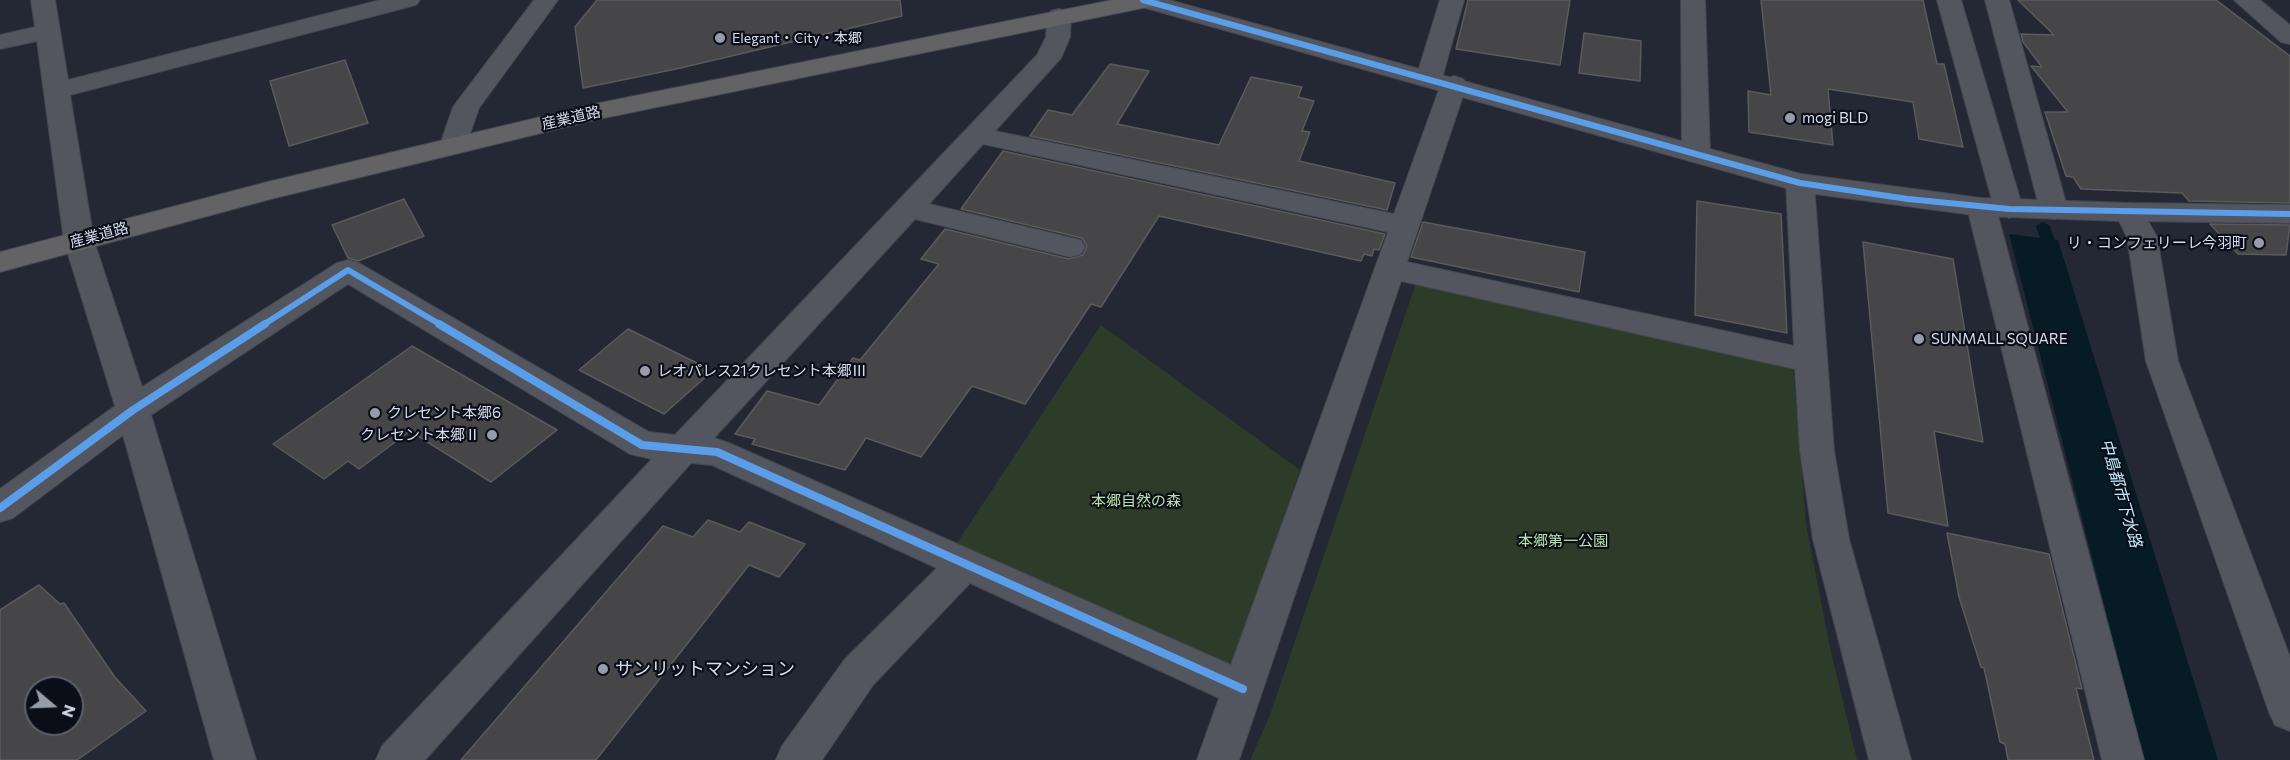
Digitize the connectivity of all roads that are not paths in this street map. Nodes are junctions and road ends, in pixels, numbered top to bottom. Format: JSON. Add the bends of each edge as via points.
{"nodes":[{"id":1,"x":43,"y":0,"type":"edge"},
{"id":2,"x":408,"y":0,"type":"edge"},
{"id":3,"x":546,"y":0,"type":"edge"},
{"id":4,"x":1145,"y":0,"type":"edge"},
{"id":5,"x":1452,"y":0,"type":"edge"},
{"id":6,"x":1693,"y":0,"type":"edge"},
{"id":7,"x":1949,"y":0,"type":"edge"},
{"id":8,"x":1997,"y":0,"type":"edge"},
{"id":9,"x":2246,"y":0,"type":"edge"},
{"id":10,"x":1059,"y":16,"type":"junction"},
{"id":11,"x":46,"y":32,"type":"junction"},
{"id":12,"x":2290,"y":37,"type":"edge"},
{"id":13,"x":0,"y":42,"type":"edge"},
{"id":14,"x":1442,"y":81,"type":"junction"},
{"id":15,"x":56,"y":91,"type":"junction"},
{"id":16,"x":976,"y":135,"type":"junction"},
{"id":17,"x":454,"y":145,"type":"junction"},
{"id":18,"x":1696,"y":154,"type":"junction"},
{"id":19,"x":1800,"y":183,"type":"junction"},
{"id":20,"x":909,"y":208,"type":"junction"},
{"id":21,"x":1995,"y":208,"type":"junction"},
{"id":22,"x":2054,"y":210,"type":"junction"},
{"id":23,"x":2129,"y":212,"type":"junction"},
{"id":24,"x":2290,"y":214,"type":"edge"},
{"id":25,"x":1405,"y":226,"type":"junction"},
{"id":26,"x":79,"y":241,"type":"junction"},
{"id":27,"x":1070,"y":247,"type":"dead end"},
{"id":28,"x":0,"y":262,"type":"edge"},
{"id":29,"x":1390,"y":268,"type":"junction"},
{"id":30,"x":1810,"y":361,"type":"junction"},
{"id":31,"x":133,"y":410,"type":"junction"},
{"id":32,"x":682,"y":450,"type":"junction"},
{"id":33,"x":0,"y":508,"type":"edge"},
{"id":34,"x":965,"y":564,"type":"junction"},
{"id":35,"x":1243,"y":689,"type":"junction"},
{"id":36,"x":2290,"y":712,"type":"edge"},
{"id":37,"x":235,"y":760,"type":"edge"},
{"id":38,"x":397,"y":760,"type":"edge"},
{"id":39,"x":797,"y":760,"type":"edge"},
{"id":40,"x":1218,"y":760,"type":"edge"},
{"id":41,"x":1890,"y":760,"type":"edge"},
{"id":42,"x":2123,"y":760,"type":"edge"}],
"edges":[{"from":1,"to":11,"type":"street"},
{"from":2,"to":15,"type":"street"},
{"from":3,"to":17,"type":"street","via":[[466,107]]},
{"from":4,"to":10,"type":"main road","name":"産業道路"},
{"from":4,"to":14,"type":"street"},
{"from":5,"to":14,"type":"street"},
{"from":6,"to":18,"type":"street"},
{"from":7,"to":21,"type":"street"},
{"from":8,"to":22,"type":"street"},
{"from":9,"to":12,"type":"street"},
{"from":10,"to":16,"type":"street","via":[[1058,37],[1048,58]]},
{"from":10,"to":17,"type":"main road","name":"産業道路","via":[[722,84]]},
{"from":11,"to":13,"type":"street"},
{"from":11,"to":15,"type":"street"},
{"from":14,"to":18,"type":"street"},
{"from":14,"to":25,"type":"street"},
{"from":15,"to":26,"type":"street"},
{"from":16,"to":20,"type":"street"},
{"from":16,"to":25,"type":"street"},
{"from":17,"to":26,"type":"main road","name":"産業道路"},
{"from":18,"to":19,"type":"street"},
{"from":19,"to":21,"type":"street"},
{"from":19,"to":30,"type":"street"},
{"from":20,"to":27,"type":"street"},
{"from":20,"to":32,"type":"street"},
{"from":21,"to":22,"type":"street"},
{"from":21,"to":42,"type":"street"},
{"from":22,"to":23,"type":"street"},
{"from":23,"to":24,"type":"street"},
{"from":23,"to":36,"type":"street","via":[[2142,237],[2162,361]]},
{"from":25,"to":29,"type":"street"},
{"from":26,"to":28,"type":"main road","name":"産業道路"},
{"from":26,"to":31,"type":"street"},
{"from":29,"to":30,"type":"street"},
{"from":29,"to":35,"type":"street"},
{"from":30,"to":41,"type":"street","via":[[1817,451],[1831,539]]},
{"from":31,"to":32,"type":"street","via":[[348,270],[642,445]]},
{"from":31,"to":33,"type":"street"},
{"from":31,"to":37,"type":"street"},
{"from":32,"to":34,"type":"street","via":[[717,452]]},
{"from":32,"to":38,"type":"street"},
{"from":34,"to":35,"type":"street"},
{"from":34,"to":39,"type":"street","via":[[859,672]]},
{"from":35,"to":40,"type":"street"}]}
